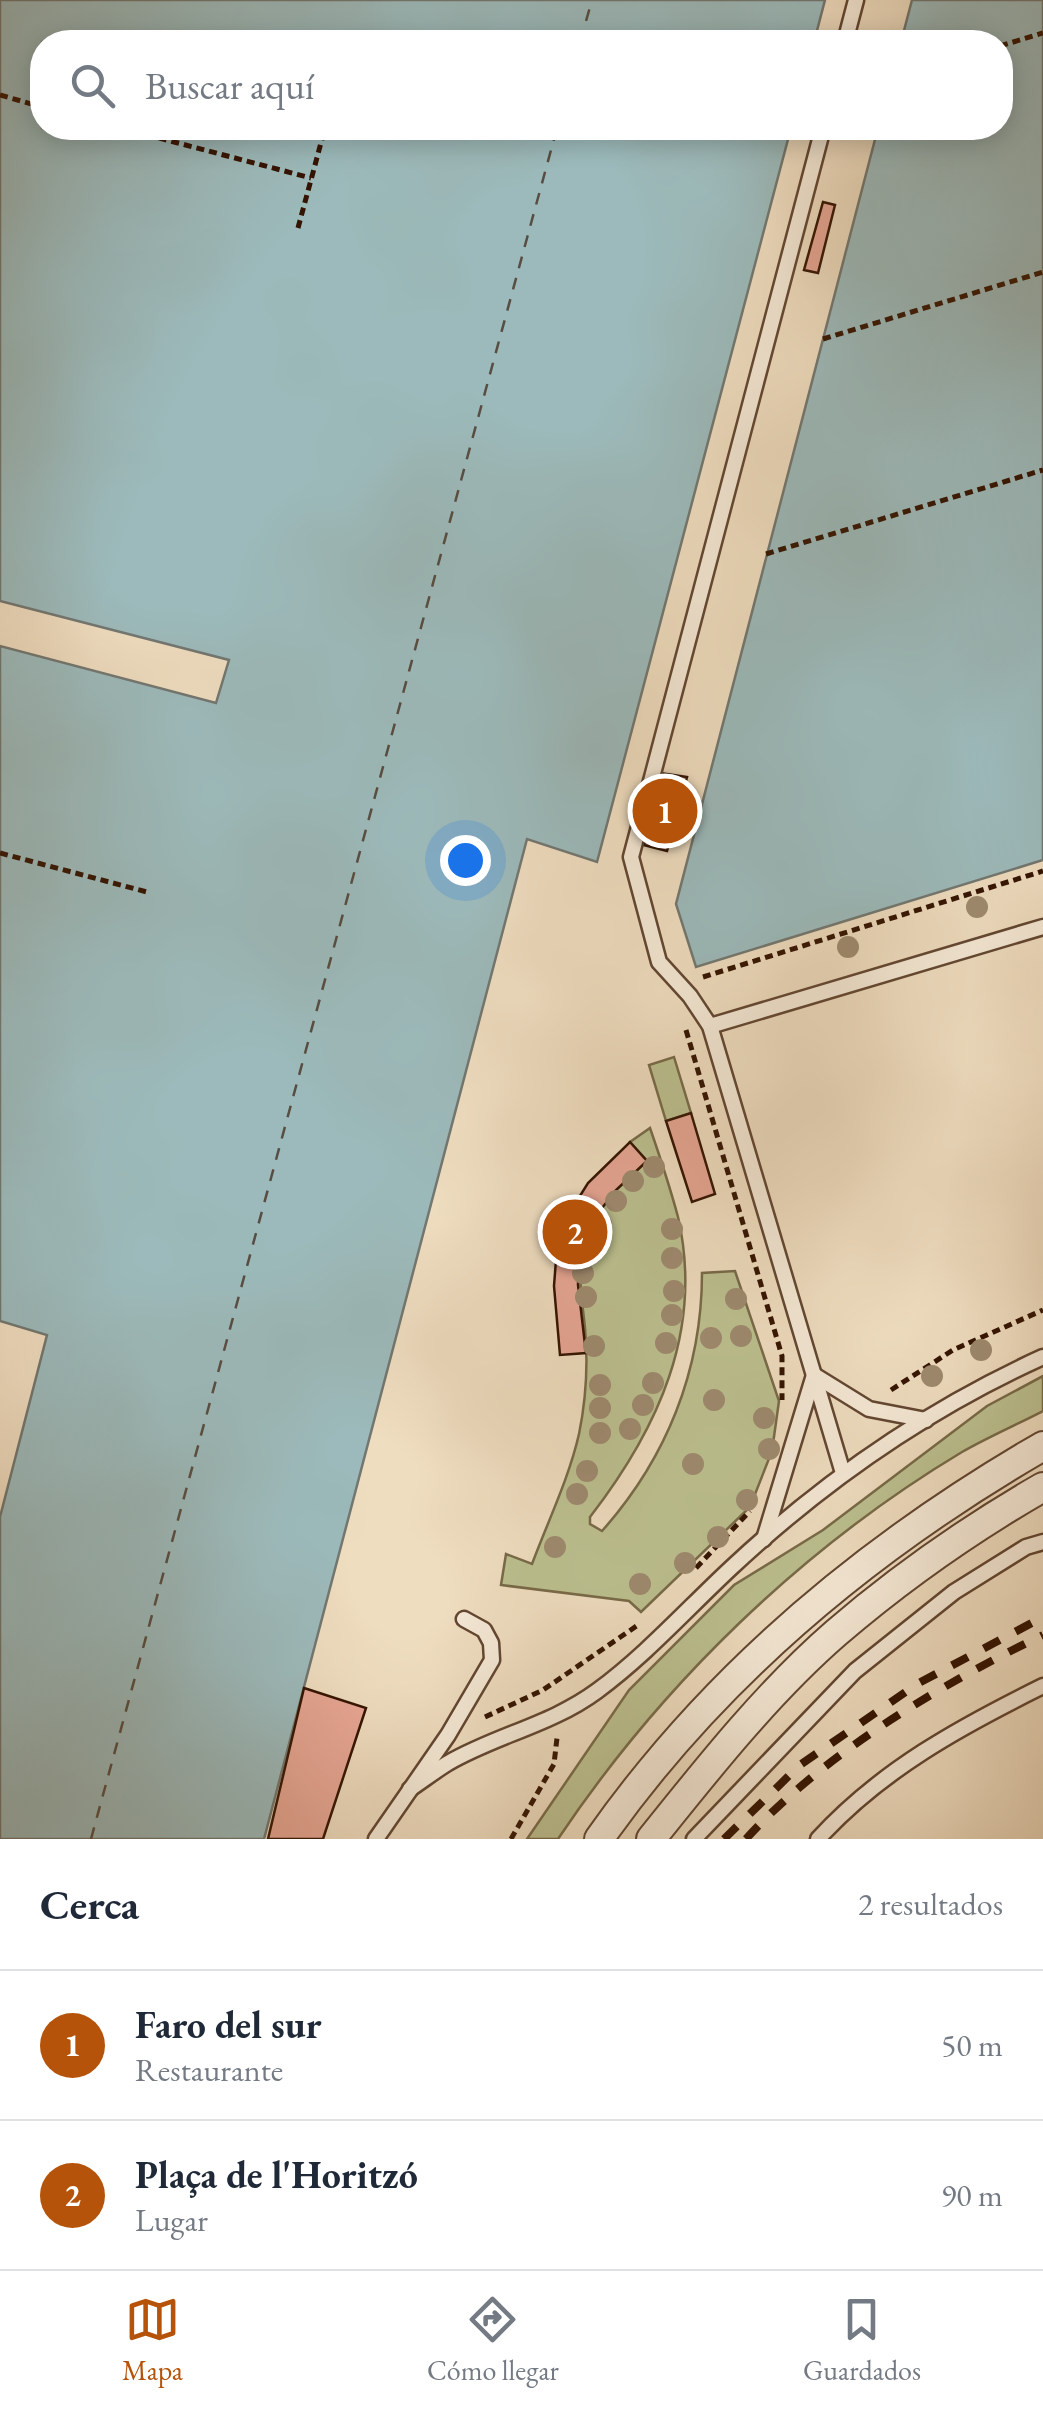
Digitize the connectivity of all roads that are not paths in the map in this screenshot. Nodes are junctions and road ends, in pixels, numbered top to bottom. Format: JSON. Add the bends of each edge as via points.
{"nodes":[{"id":1,"x":856,"y":0,"type":"edge"},
{"id":2,"x":848,"y":30,"type":"edge"},
{"id":3,"x":820,"y":140,"type":"edge"},
{"id":4,"x":1043,"y":927,"type":"edge"},
{"id":5,"x":710,"y":1026,"type":"junction"},
{"id":6,"x":1043,"y":1358,"type":"edge"},
{"id":7,"x":814,"y":1375,"type":"junction"},
{"id":8,"x":926,"y":1420,"type":"junction"},
{"id":9,"x":1043,"y":1446,"type":"edge"},
{"id":10,"x":843,"y":1473,"type":"junction"},
{"id":11,"x":1043,"y":1487,"type":"edge"},
{"id":12,"x":764,"y":1540,"type":"junction"},
{"id":13,"x":1043,"y":1542,"type":"edge"},
{"id":14,"x":464,"y":1619,"type":"dead end"},
{"id":15,"x":1043,"y":1686,"type":"edge"},
{"id":16,"x":410,"y":1789,"type":"junction"},
{"id":17,"x":376,"y":1839,"type":"edge"},
{"id":18,"x":600,"y":1839,"type":"edge"},
{"id":19,"x":650,"y":1839,"type":"edge"},
{"id":20,"x":694,"y":1839,"type":"edge"},
{"id":21,"x":818,"y":1839,"type":"edge"}],
"edges":[{"from":1,"to":2,"type":"lane"},
{"from":3,"to":5,"type":"lane","via":[[632,856],[659,962]]},
{"from":4,"to":5,"type":"lane"},
{"from":5,"to":7,"type":"lane"},
{"from":6,"to":8,"type":"lane","via":[[977,1387]]},
{"from":7,"to":8,"type":"lane","via":[[869,1408]]},
{"from":7,"to":10,"type":"lane"},
{"from":7,"to":12,"type":"lane"},
{"from":8,"to":10,"type":"lane"},
{"from":9,"to":18,"type":"street","via":[[846,1576],[706,1708]]},
{"from":10,"to":12,"type":"lane"},
{"from":11,"to":19,"type":"street","via":[[947,1547],[834,1635],[736,1736]]},
{"from":12,"to":16,"type":"lane","via":[[598,1691],[559,1716],[450,1762]]},
{"from":13,"to":20,"type":"lane","via":[[954,1592],[855,1671]]},
{"from":14,"to":16,"type":"lane","via":[[484,1630],[492,1660]]},
{"from":15,"to":21,"type":"lane","via":[[925,1748],[843,1811]]},
{"from":16,"to":17,"type":"lane"}]}
